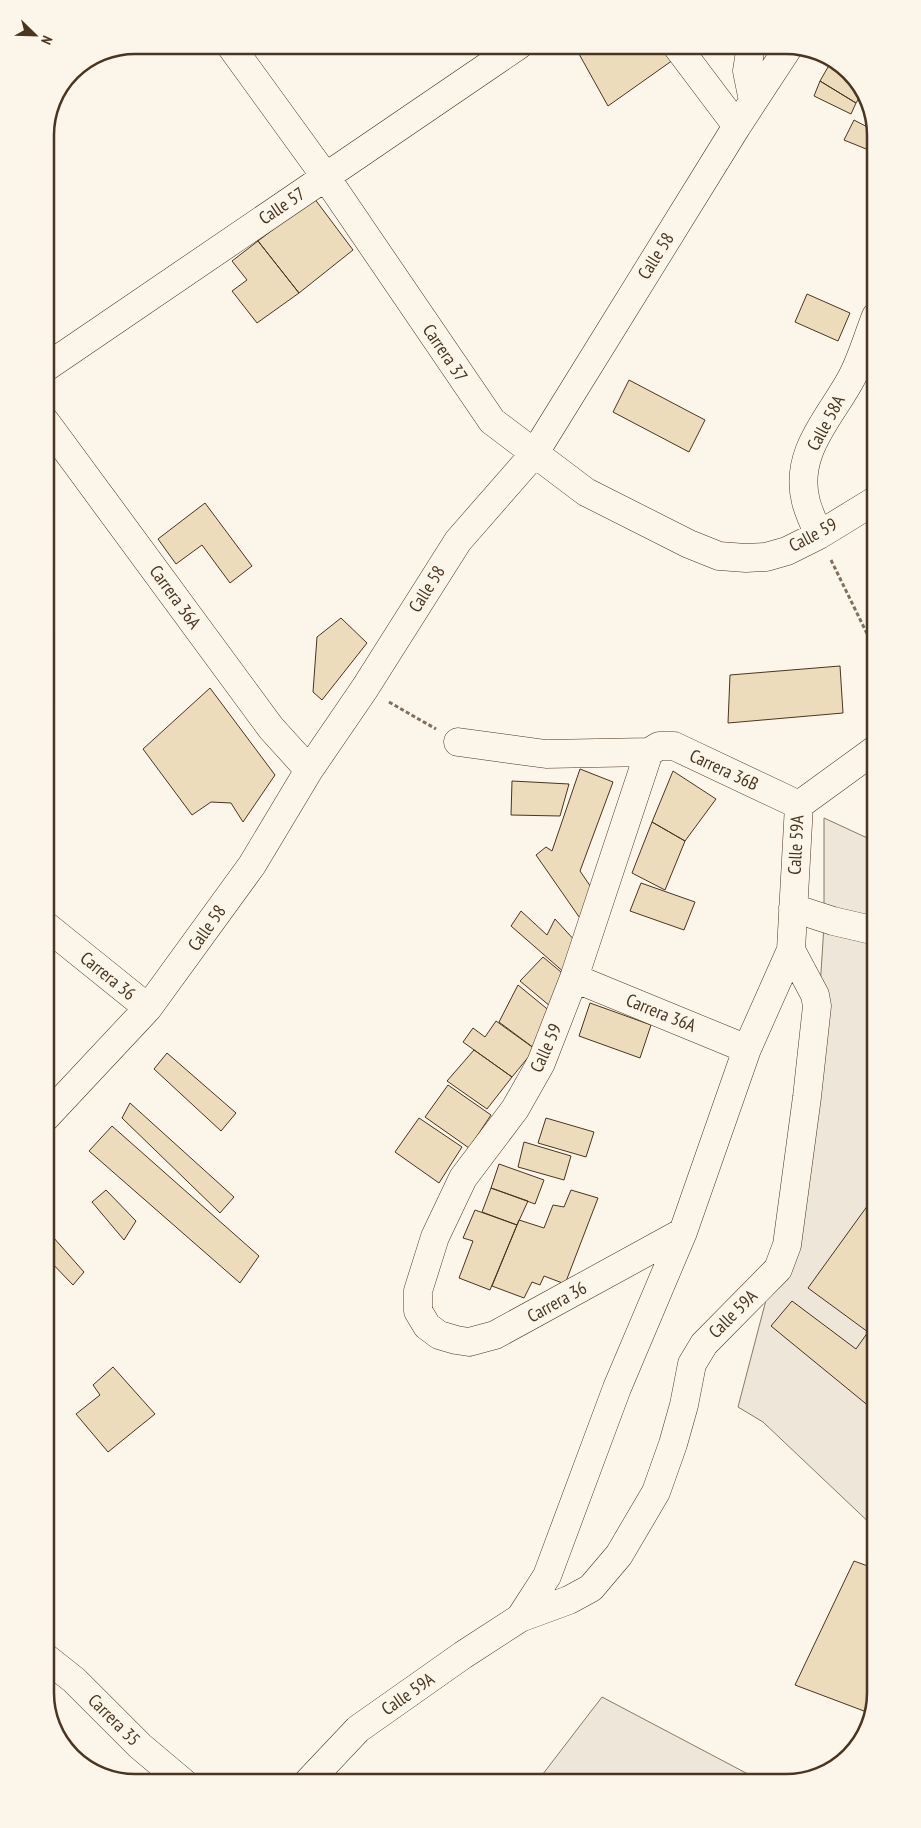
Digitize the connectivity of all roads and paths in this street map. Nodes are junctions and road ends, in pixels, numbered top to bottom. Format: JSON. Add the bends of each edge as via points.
{"nodes":[{"id":1,"x":237,"y":54,"type":"edge"},
{"id":2,"x":506,"y":54,"type":"edge"},
{"id":3,"x":683,"y":54,"type":"edge"},
{"id":4,"x":750,"y":54,"type":"edge"},
{"id":5,"x":784,"y":54,"type":"edge"},
{"id":6,"x":754,"y":101,"type":"junction"},
{"id":7,"x":737,"y":126,"type":"junction"},
{"id":8,"x":325,"y":176,"type":"junction"},
{"id":9,"x":867,"y":339,"type":"edge"},
{"id":10,"x":54,"y":362,"type":"edge"},
{"id":11,"x":54,"y":433,"type":"edge"},
{"id":12,"x":534,"y":454,"type":"junction"},
{"id":13,"x":867,"y":505,"type":"edge"},
{"id":14,"x":818,"y":534,"type":"junction"},
{"id":15,"x":746,"y":558,"type":"joint"},
{"id":16,"x":867,"y":634,"type":"edge"},
{"id":17,"x":365,"y":688,"type":"junction"},
{"id":18,"x":458,"y":742,"type":"joint"},
{"id":19,"x":649,"y":752,"type":"junction"},
{"id":20,"x":867,"y":756,"type":"edge"},
{"id":21,"x":309,"y":770,"type":"junction"},
{"id":22,"x":799,"y":805,"type":"junction"},
{"id":23,"x":793,"y":908,"type":"junction"},
{"id":24,"x":867,"y":929,"type":"edge"},
{"id":25,"x":54,"y":932,"type":"edge"},
{"id":26,"x":791,"y":950,"type":"junction"},
{"id":27,"x":574,"y":978,"type":"junction"},
{"id":28,"x":148,"y":1008,"type":"junction"},
{"id":29,"x":747,"y":1049,"type":"junction"},
{"id":30,"x":54,"y":1108,"type":"edge"},
{"id":31,"x":683,"y":1232,"type":"junction"},
{"id":32,"x":427,"y":1326,"type":"joint"},
{"id":33,"x":520,"y":1618,"type":"junction"},
{"id":34,"x":54,"y":1664,"type":"edge"},
{"id":35,"x":173,"y":1774,"type":"edge"},
{"id":36,"x":316,"y":1774,"type":"edge"}],
"edges":[{"from":1,"to":8,"type":"street","name":"Carrera 37"},
{"from":2,"to":8,"type":"street","name":"Calle 57"},
{"from":3,"to":7,"type":"street"},
{"from":4,"to":6,"type":"street","via":[[747,71]]},
{"from":5,"to":6,"type":"street","name":"Calle 58"},
{"from":6,"to":7,"type":"street","name":"Calle 58"},
{"from":7,"to":12,"type":"street","name":"Calle 58"},
{"from":8,"to":10,"type":"street","name":"Calle 57"},
{"from":8,"to":12,"type":"street","name":"Carrera 37","via":[[492,421]]},
{"from":9,"to":14,"type":"street","name":"Calle 58A","via":[[853,376],[816,433],[806,462],[803,477],[806,502]]},
{"from":11,"to":21,"type":"street","name":"Carrera 36A","via":[[271,728]]},
{"from":12,"to":15,"type":"street","name":"Carrera 37","via":[[586,492],[688,544],[719,556]]},
{"from":12,"to":17,"type":"street","name":"Calle 58","via":[[458,541]]},
{"from":13,"to":14,"type":"street","name":"Calle 59"},
{"from":14,"to":15,"type":"street","name":"Calle 59","via":[[787,551]]},
{"from":14,"to":16,"type":"path"},
{"from":17,"to":18,"type":"path"},
{"from":17,"to":21,"type":"street","name":"Calle 58"},
{"from":18,"to":19,"type":"street","name":"Carrera 36B","via":[[546,754]]},
{"from":19,"to":22,"type":"street","name":"Carrera 36B","via":[[659,746],[674,746]]},
{"from":19,"to":27,"type":"street","name":"Calle 59"},
{"from":20,"to":22,"type":"street","name":"Calle 59A"},
{"from":21,"to":28,"type":"street","name":"Calle 58","via":[[252,865]]},
{"from":22,"to":23,"type":"street","name":"Calle 59A"},
{"from":23,"to":24,"type":"street"},
{"from":23,"to":26,"type":"street","name":"Calle 59A"},
{"from":25,"to":28,"type":"street","name":"Carrera 36"},
{"from":26,"to":29,"type":"street","name":"Calle 59A"},
{"from":26,"to":33,"type":"street","name":"Calle 59A","via":[[815,995],[817,1006],[786,1246],[778,1269],[704,1344],[692,1364],[684,1405],[656,1492],[619,1555],[591,1588]]},
{"from":27,"to":29,"type":"street","name":"Carrera 36A"},
{"from":27,"to":32,"type":"street","name":"Calle 59","via":[[542,1063],[515,1109],[463,1178],[434,1237],[418,1291],[418,1311]]},
{"from":28,"to":30,"type":"street","name":"Calle 58"},
{"from":29,"to":31,"type":"street","name":"Calle 59A"},
{"from":31,"to":32,"type":"street","name":"Carrera 36","via":[[495,1335],[469,1342],[439,1335]]},
{"from":31,"to":33,"type":"street","name":"Calle 59A","via":[[617,1388],[546,1576]]},
{"from":33,"to":36,"type":"street","name":"Calle 59A","via":[[358,1729]]},
{"from":34,"to":35,"type":"street","name":"Carrera 35"}]}
